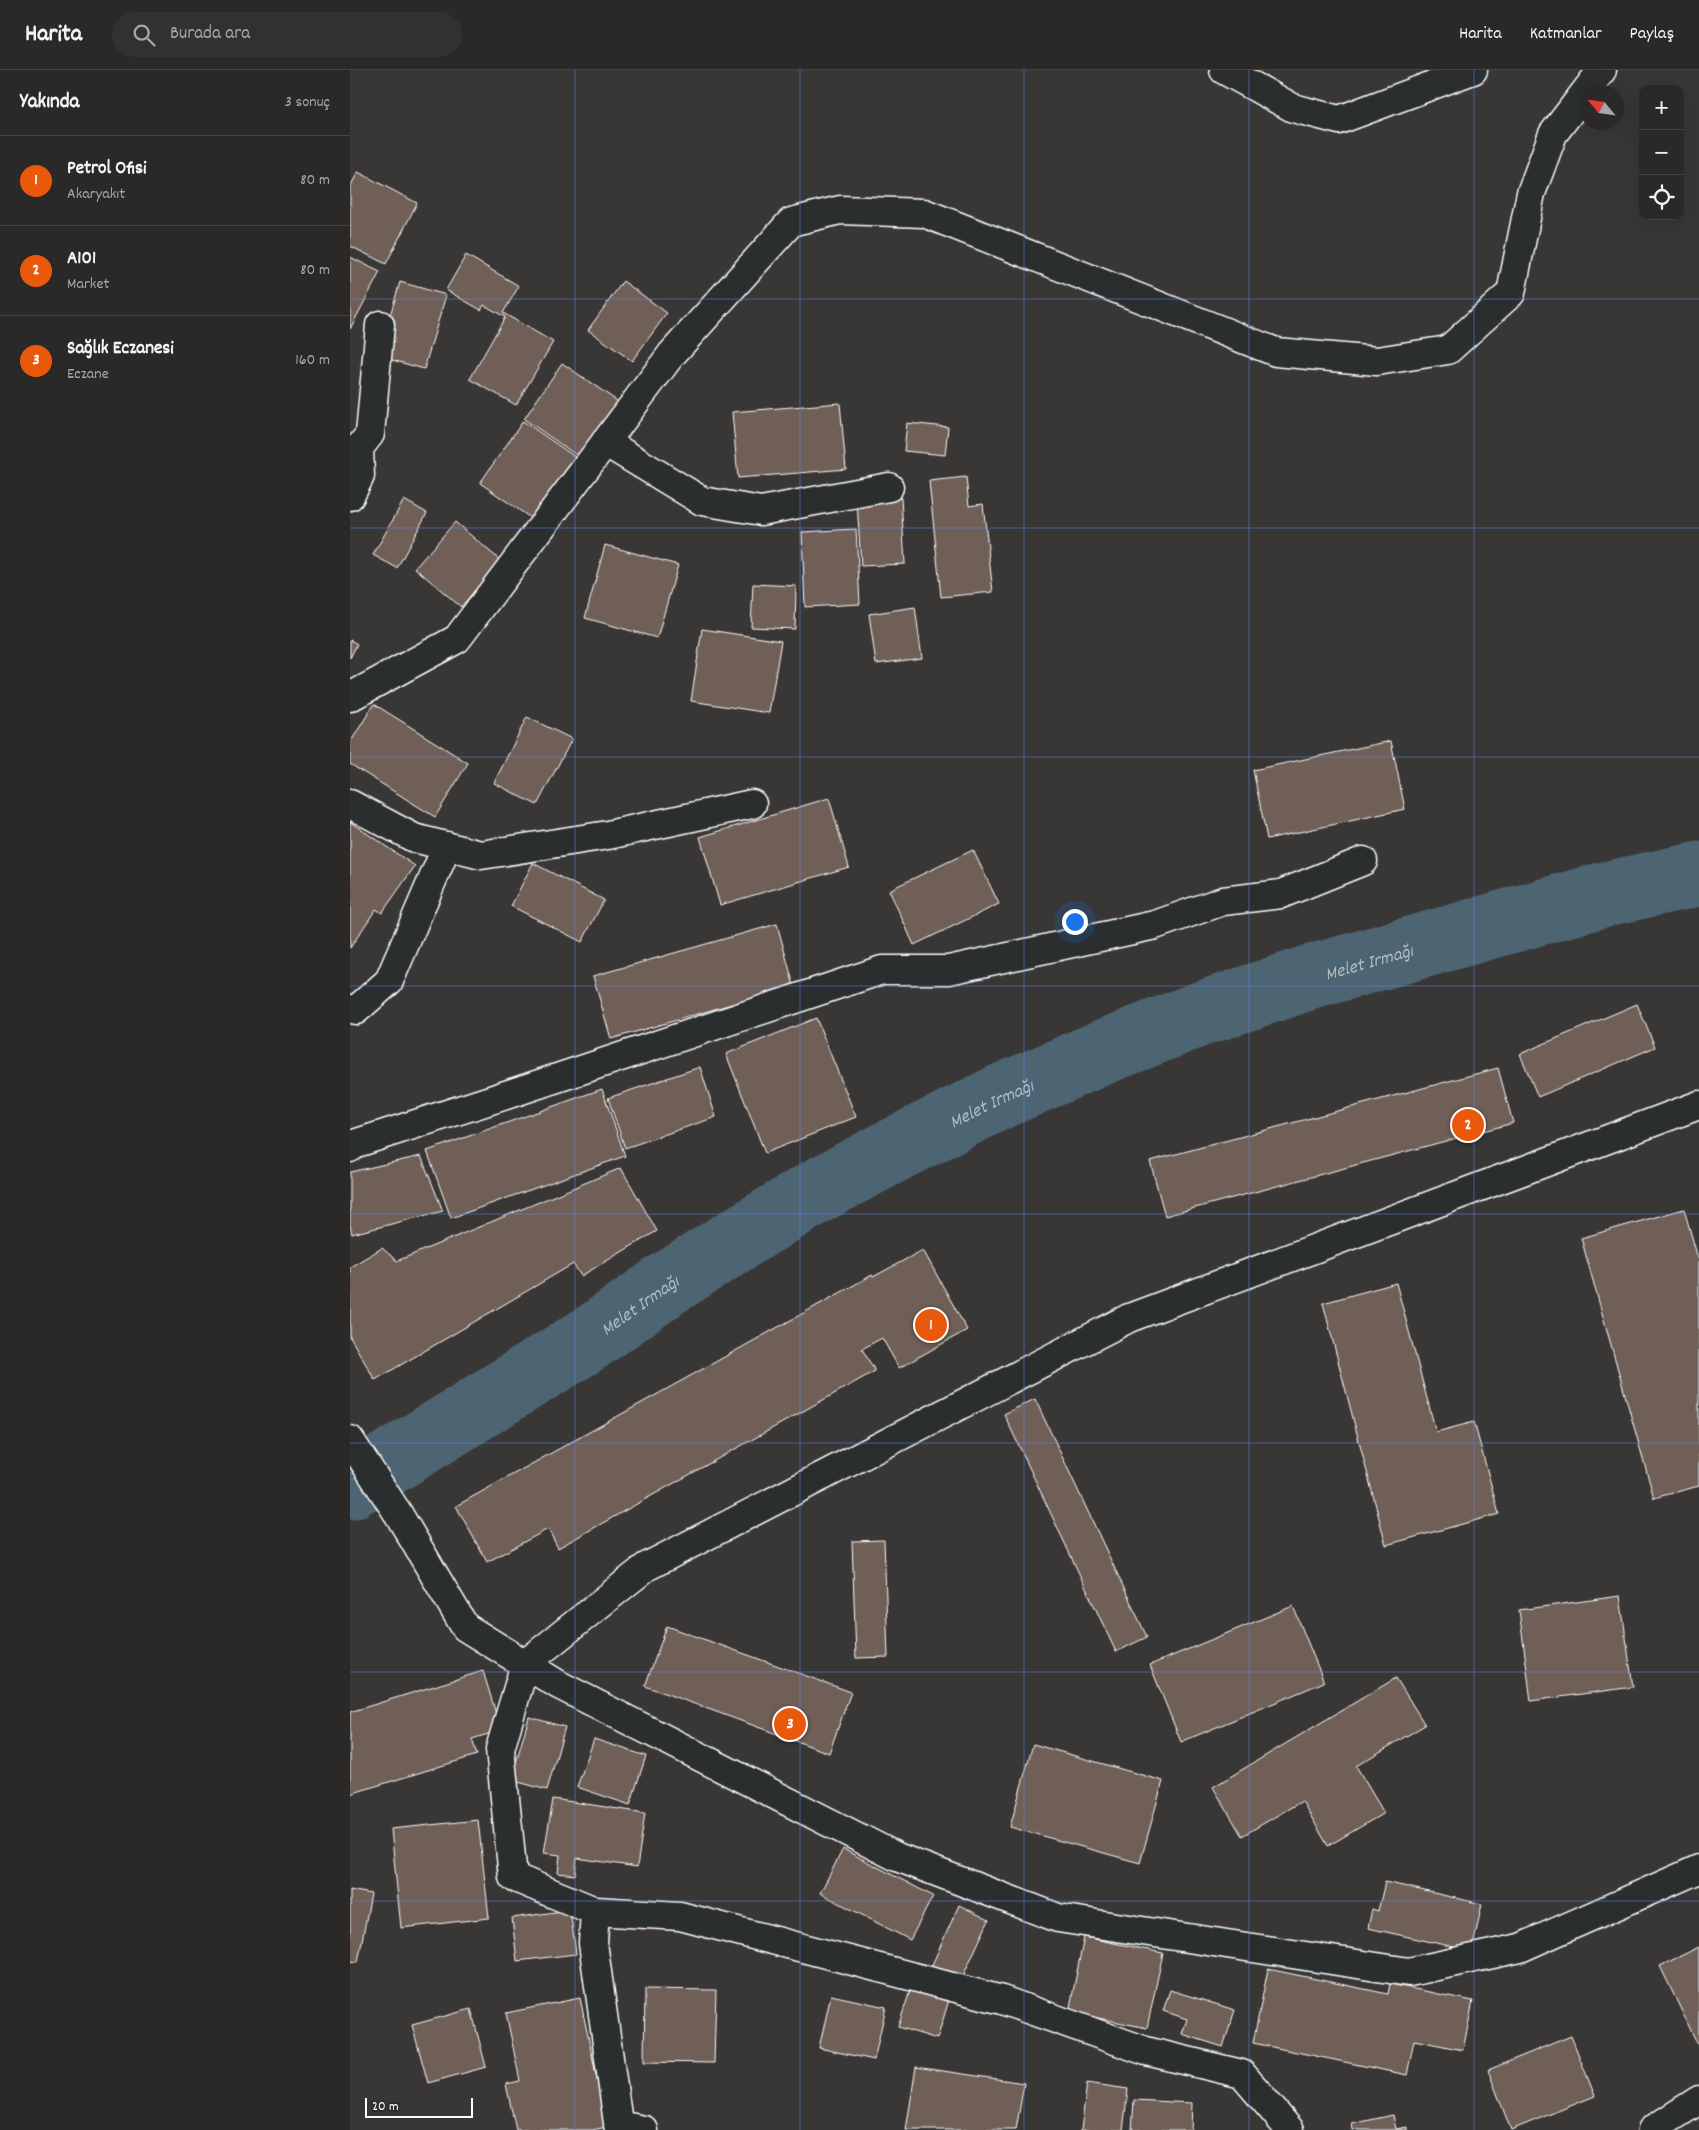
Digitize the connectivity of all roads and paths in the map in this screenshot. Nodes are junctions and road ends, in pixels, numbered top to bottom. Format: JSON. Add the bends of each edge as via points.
{"nodes":[{"id":1,"x":1224,"y":70,"type":"edge"},
{"id":2,"x":1473,"y":70,"type":"edge"},
{"id":3,"x":1602,"y":70,"type":"edge"},
{"id":4,"x":380,"y":325,"type":"dead end"},
{"id":5,"x":605,"y":442,"type":"junction"},
{"id":6,"x":889,"y":487,"type":"dead end"},
{"id":7,"x":350,"y":496,"type":"edge"},
{"id":8,"x":350,"y":697,"type":"edge"},
{"id":9,"x":350,"y":804,"type":"edge"},
{"id":10,"x":752,"y":804,"type":"dead end"},
{"id":11,"x":447,"y":846,"type":"junction"},
{"id":12,"x":1363,"y":862,"type":"dead end"},
{"id":13,"x":350,"y":1009,"type":"edge"},
{"id":14,"x":1699,"y":1106,"type":"edge"},
{"id":15,"x":350,"y":1148,"type":"edge"},
{"id":16,"x":350,"y":1440,"type":"edge"},
{"id":17,"x":525,"y":1664,"type":"junction"},
{"id":18,"x":1699,"y":1869,"type":"edge"},
{"id":19,"x":595,"y":1911,"type":"junction"},
{"id":20,"x":1699,"y":2100,"type":"edge"},
{"id":21,"x":627,"y":2128,"type":"edge"},
{"id":22,"x":1290,"y":2130,"type":"edge"},
{"id":23,"x":1652,"y":2130,"type":"edge"}],
"edges":[{"from":1,"to":2,"type":"street","via":[[1293,108],[1339,120]]},
{"from":3,"to":5,"type":"street","via":[[1553,134],[1531,194],[1512,293],[1448,350],[1377,361],[1276,352],[924,213],[840,210],[791,222],[671,355]]},
{"from":4,"to":7,"type":"street","via":[[370,434],[360,448],[360,476]]},
{"from":5,"to":6,"type":"street","via":[[702,501],[761,511]]},
{"from":5,"to":8,"type":"street","via":[[457,639]]},
{"from":9,"to":11,"type":"street","via":[[414,838]]},
{"from":10,"to":11,"type":"street","via":[[608,835],[482,855]]},
{"from":11,"to":13,"type":"street","via":[[389,981],[356,1010]]},
{"from":12,"to":15,"type":"street","via":[[1280,894],[1223,901],[1155,925],[949,970],[882,970],[357,1143]]},
{"from":14,"to":17,"type":"street","via":[[1129,1318],[646,1567]]},
{"from":16,"to":17,"type":"street","via":[[465,1627]]},
{"from":17,"to":18,"type":"street","via":[[559,1685],[897,1857],[1058,1918],[1409,1972],[1520,1948]]},
{"from":17,"to":19,"type":"street","via":[[500,1749],[513,1877]]},
{"from":19,"to":21,"type":"street","via":[[593,1944]]},
{"from":19,"to":22,"type":"street","via":[[680,1916],[1002,2000],[1146,2051],[1242,2074]]},
{"from":20,"to":23,"type":"street"}]}
